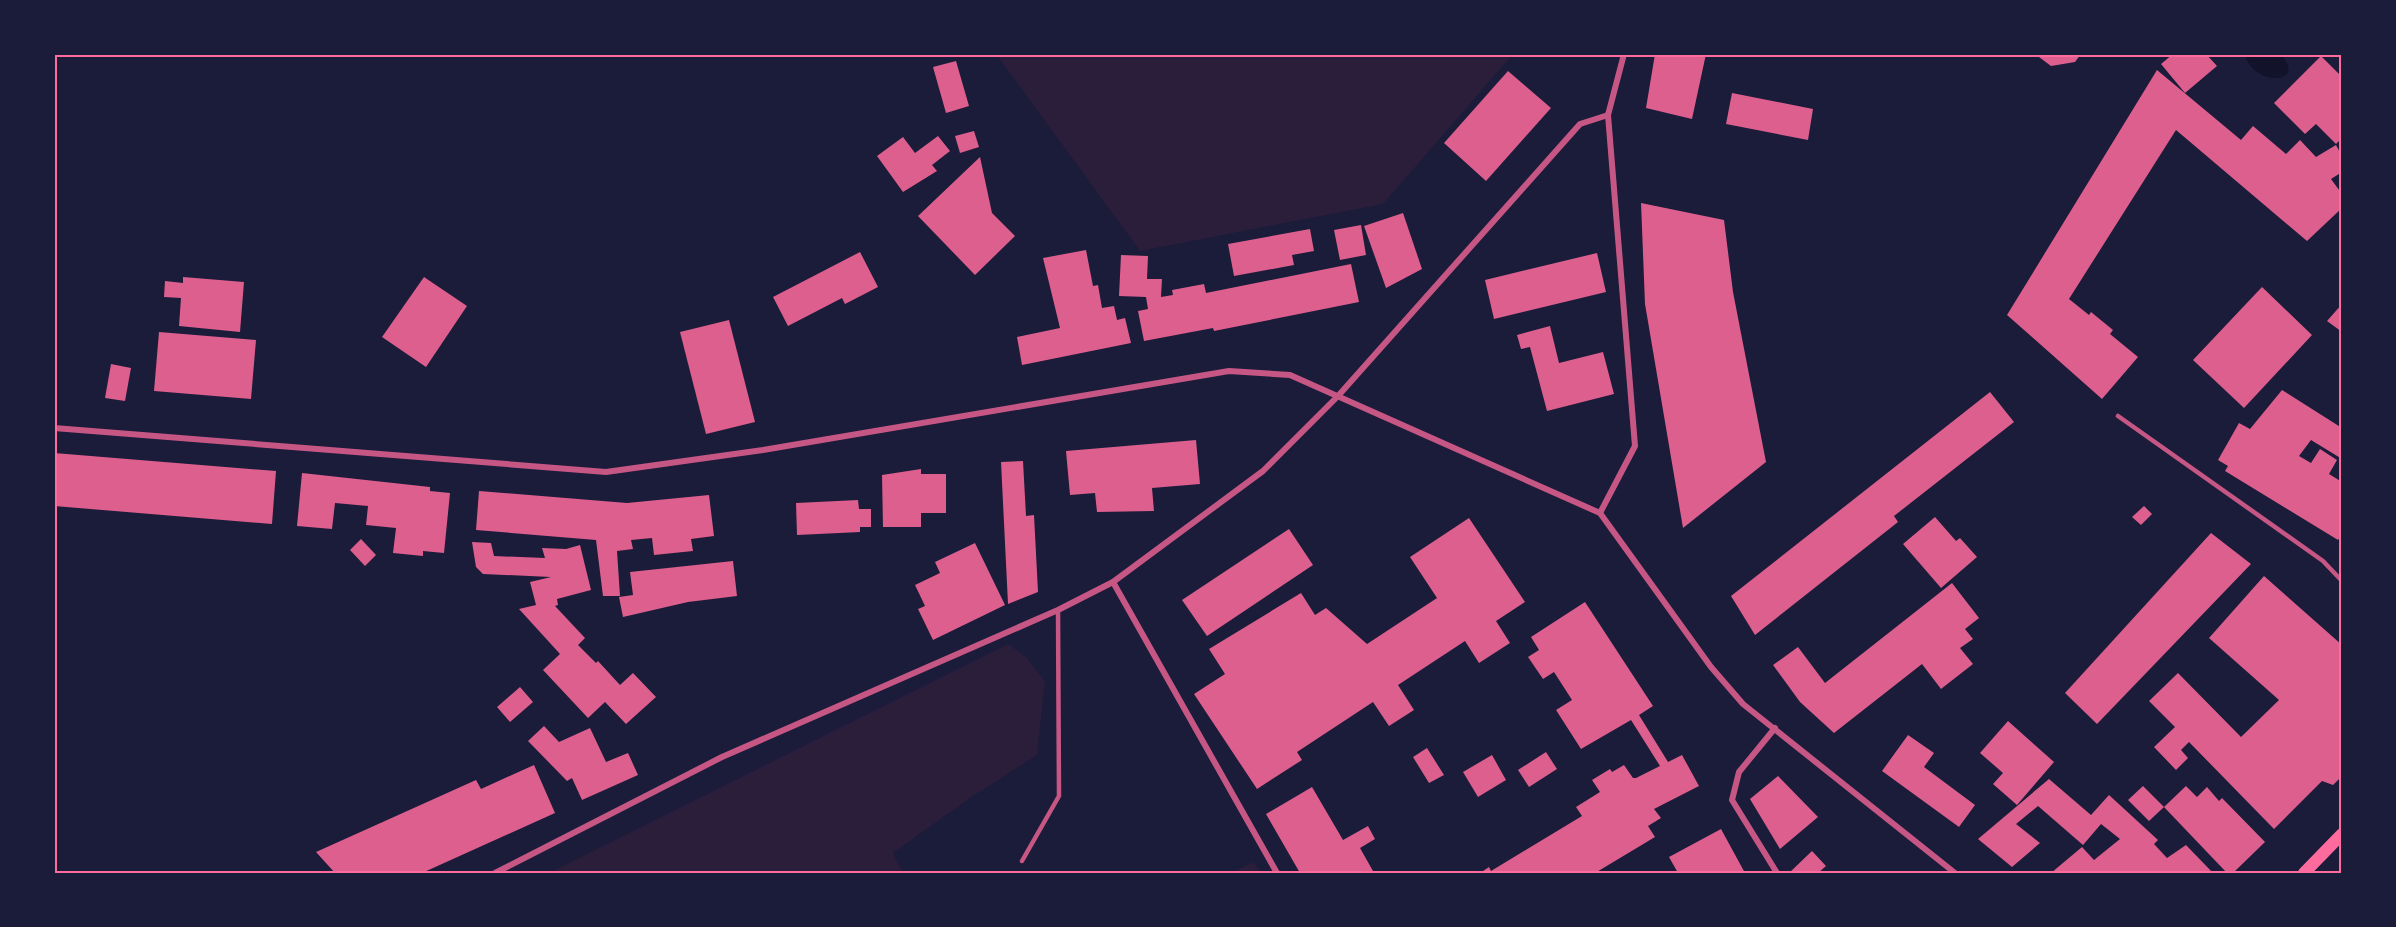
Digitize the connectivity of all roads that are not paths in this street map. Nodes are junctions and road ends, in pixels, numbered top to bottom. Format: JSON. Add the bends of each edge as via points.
{"nodes":[{"id":1,"x":1624,"y":54,"type":"edge"},
{"id":2,"x":1608,"y":115,"type":"junction"},
{"id":3,"x":1338,"y":396,"type":"junction"},
{"id":4,"x":2118,"y":416,"type":"dead end"},
{"id":5,"x":54,"y":428,"type":"edge"},
{"id":6,"x":1600,"y":513,"type":"junction"},
{"id":7,"x":2342,"y":581,"type":"edge"},
{"id":8,"x":1113,"y":582,"type":"junction"},
{"id":9,"x":1058,"y":610,"type":"junction"},
{"id":10,"x":1775,"y":728,"type":"junction"},
{"id":11,"x":2342,"y":834,"type":"edge"},
{"id":12,"x":1023,"y":861,"type":"dead end"},
{"id":13,"x":495,"y":873,"type":"edge"},
{"id":14,"x":1277,"y":873,"type":"edge"},
{"id":15,"x":1777,"y":873,"type":"edge"},
{"id":16,"x":1955,"y":873,"type":"edge"},
{"id":17,"x":2304,"y":873,"type":"edge"}],
"edges":[{"from":1,"to":2,"type":"street"},
{"from":2,"to":3,"type":"street","via":[[1580,124]]},
{"from":2,"to":6,"type":"street","via":[[1635,446]]},
{"from":3,"to":5,"type":"street","via":[[1290,375],[1229,371],[763,450],[606,472]]},
{"from":3,"to":6,"type":"street"},
{"from":3,"to":8,"type":"street","via":[[1263,471]]},
{"from":4,"to":7,"type":"lane","via":[[2323,561]]},
{"from":6,"to":10,"type":"street","via":[[1711,667],[1743,704]]},
{"from":8,"to":9,"type":"street"},
{"from":8,"to":14,"type":"street"},
{"from":9,"to":12,"type":"lane","via":[[1059,796]]},
{"from":9,"to":13,"type":"street","via":[[722,757]]},
{"from":10,"to":15,"type":"street","via":[[1739,772],[1732,800]]},
{"from":10,"to":16,"type":"street"},
{"from":11,"to":17,"type":"main road"}]}
